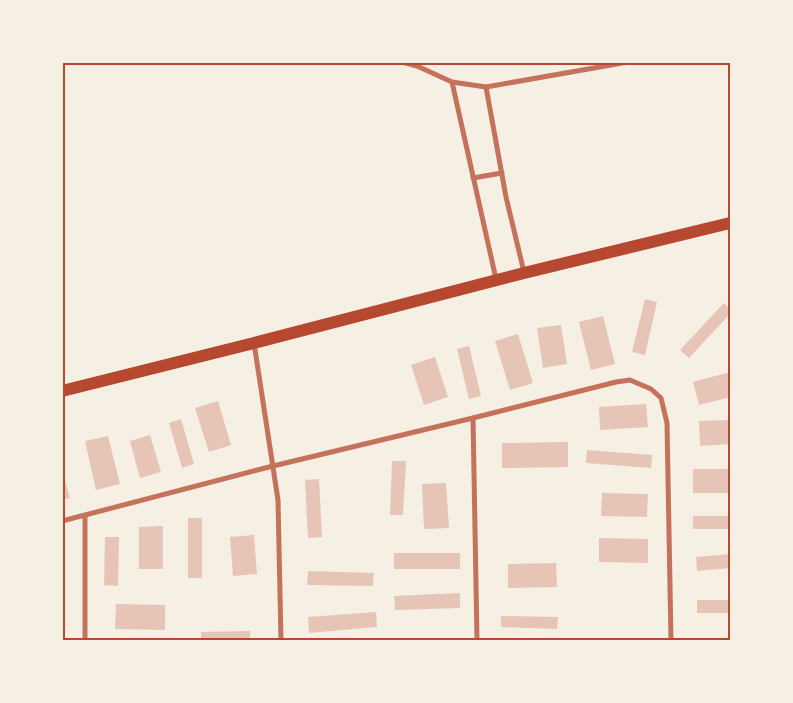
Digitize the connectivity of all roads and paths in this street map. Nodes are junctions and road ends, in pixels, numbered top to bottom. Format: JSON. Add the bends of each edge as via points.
{"nodes":[{"id":1,"x":402,"y":62,"type":"edge"},
{"id":2,"x":628,"y":62,"type":"edge"},
{"id":3,"x":452,"y":82,"type":"junction"},
{"id":4,"x":486,"y":87,"type":"junction"},
{"id":5,"x":502,"y":173,"type":"junction"},
{"id":6,"x":473,"y":178,"type":"junction"},
{"id":7,"x":730,"y":223,"type":"edge"},
{"id":8,"x":524,"y":273,"type":"junction"},
{"id":9,"x":496,"y":280,"type":"junction"},
{"id":10,"x":254,"y":343,"type":"junction"},
{"id":11,"x":62,"y":391,"type":"edge"},
{"id":12,"x":473,"y":418,"type":"junction"},
{"id":13,"x":273,"y":466,"type":"junction"},
{"id":14,"x":85,"y":516,"type":"junction"},
{"id":15,"x":62,"y":521,"type":"edge"},
{"id":16,"x":85,"y":640,"type":"edge"},
{"id":17,"x":281,"y":640,"type":"edge"},
{"id":18,"x":477,"y":640,"type":"edge"},
{"id":19,"x":671,"y":640,"type":"edge"}],
"edges":[{"from":1,"to":3,"type":"street"},
{"from":2,"to":4,"type":"street"},
{"from":3,"to":4,"type":"street"},
{"from":3,"to":6,"type":"street"},
{"from":4,"to":5,"type":"street"},
{"from":5,"to":6,"type":"street"},
{"from":5,"to":8,"type":"street"},
{"from":6,"to":9,"type":"street"},
{"from":7,"to":8,"type":"main road"},
{"from":8,"to":9,"type":"main road"},
{"from":9,"to":10,"type":"main road"},
{"from":10,"to":11,"type":"main road"},
{"from":10,"to":13,"type":"street"},
{"from":12,"to":13,"type":"street"},
{"from":12,"to":18,"type":"street"},
{"from":12,"to":19,"type":"street","via":[[630,380],[651,388],[661,398],[667,423]]},
{"from":13,"to":14,"type":"street"},
{"from":13,"to":17,"type":"street","via":[[278,500]]},
{"from":14,"to":15,"type":"street"},
{"from":14,"to":16,"type":"street"}]}
